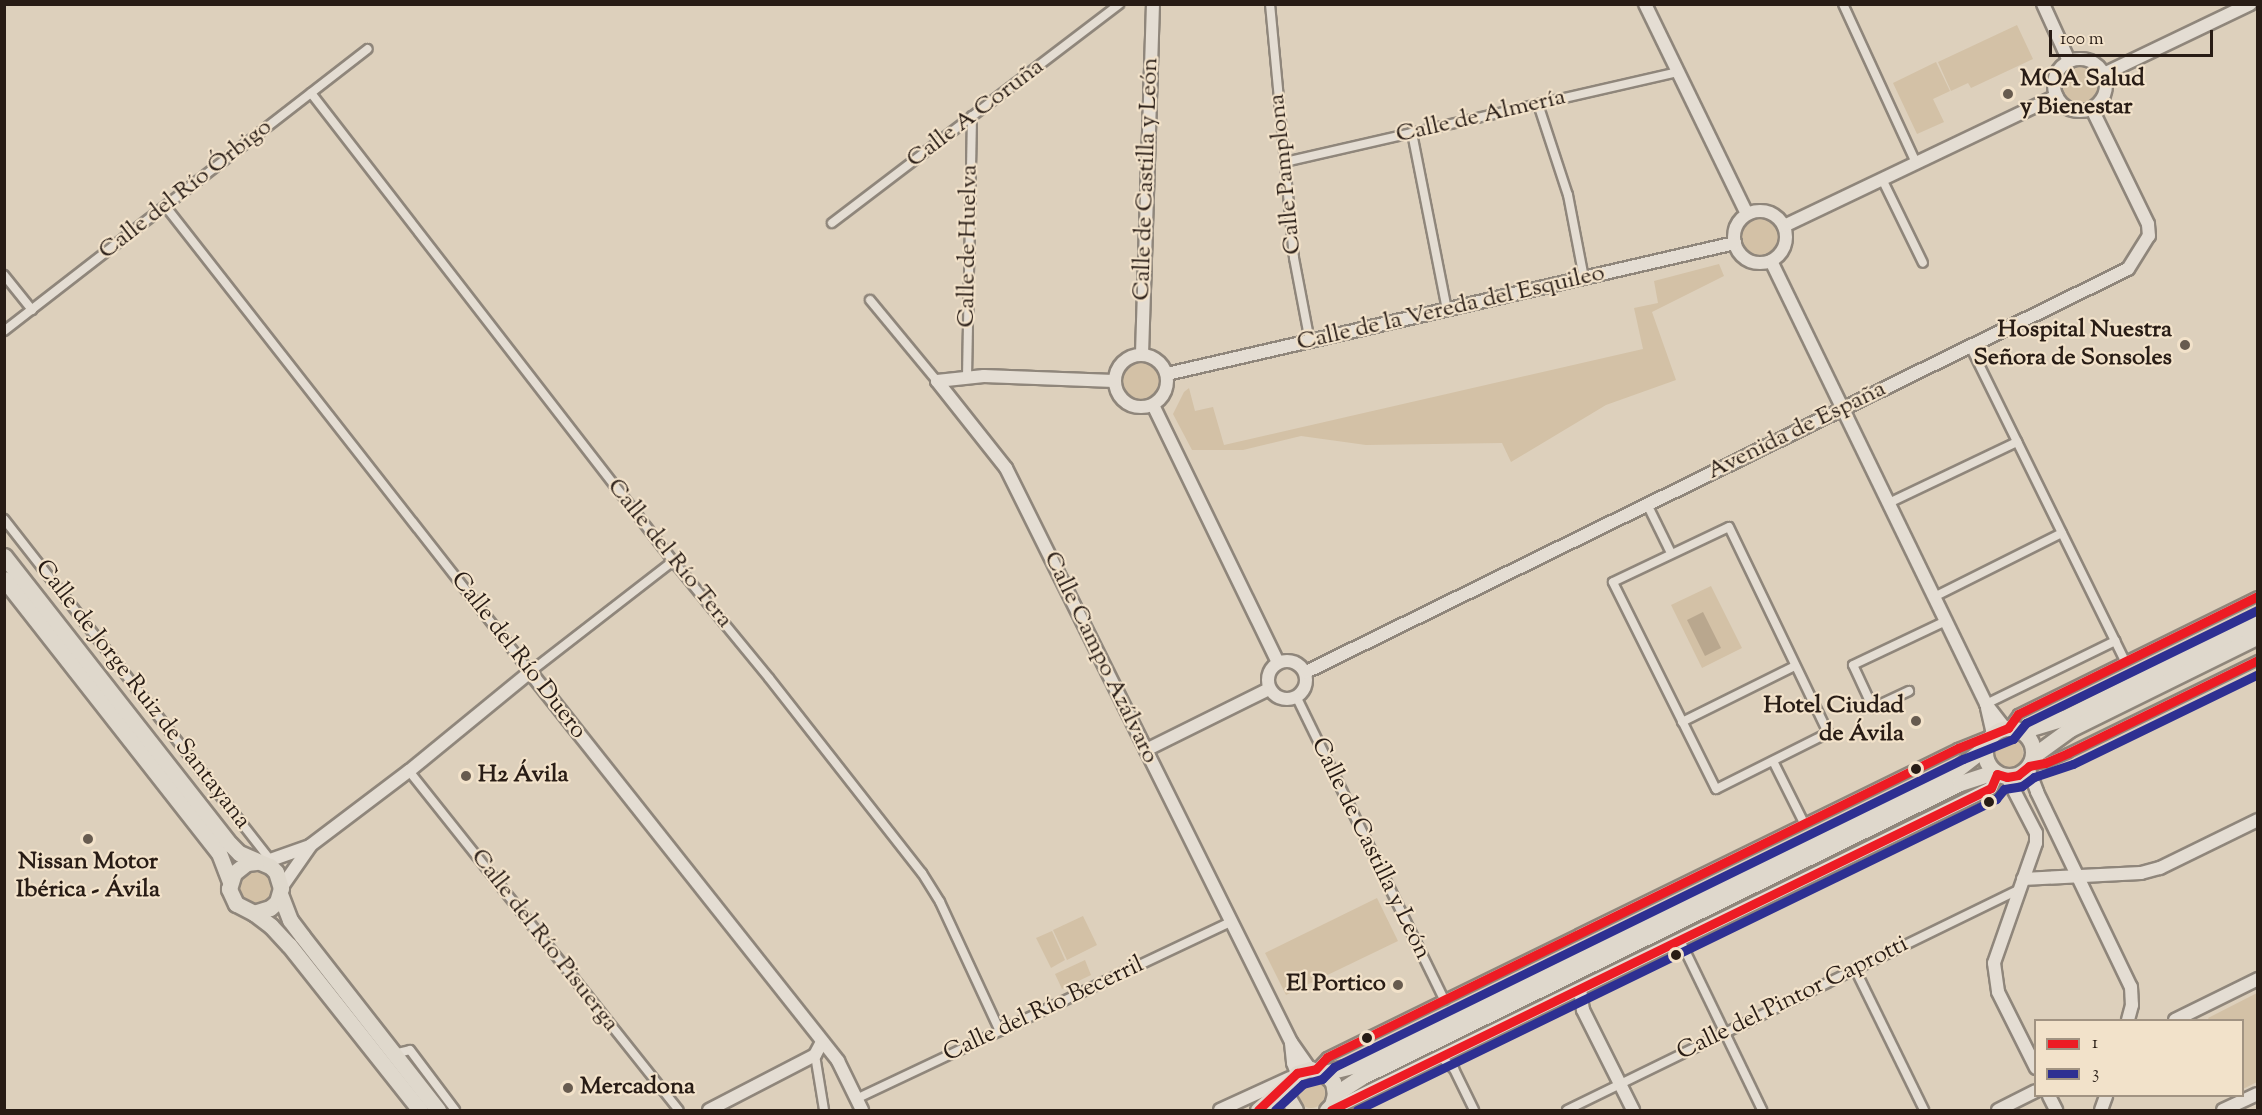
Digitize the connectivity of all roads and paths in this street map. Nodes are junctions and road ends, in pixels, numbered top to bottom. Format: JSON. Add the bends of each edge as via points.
{"nodes":[{"id":1,"x":1119,"y":4,"type":"edge"},
{"id":2,"x":1153,"y":4,"type":"edge"},
{"id":3,"x":1270,"y":4,"type":"edge"},
{"id":4,"x":1645,"y":4,"type":"edge"},
{"id":5,"x":1843,"y":4,"type":"edge"},
{"id":6,"x":2043,"y":4,"type":"edge"},
{"id":7,"x":2250,"y":4,"type":"edge"},
{"id":8,"x":367,"y":48,"type":"dead end"},
{"id":9,"x":2069,"y":61,"type":"junction"},
{"id":10,"x":1678,"y":72,"type":"junction"},
{"id":11,"x":2104,"y":74,"type":"junction"},
{"id":12,"x":311,"y":93,"type":"junction"},
{"id":13,"x":2057,"y":96,"type":"junction"},
{"id":14,"x":1538,"y":104,"type":"junction"},
{"id":15,"x":2092,"y":109,"type":"junction"},
{"id":16,"x":972,"y":116,"type":"junction"},
{"id":17,"x":1412,"y":133,"type":"junction"},
{"id":18,"x":1285,"y":162,"type":"junction"},
{"id":19,"x":1916,"y":163,"type":"junction"},
{"id":20,"x":1882,"y":179,"type":"junction"},
{"id":21,"x":166,"y":207,"type":"junction"},
{"id":22,"x":1747,"y":214,"type":"junction"},
{"id":23,"x":832,"y":223,"type":"dead end"},
{"id":24,"x":1784,"y":226,"type":"junction"},
{"id":25,"x":1735,"y":243,"type":"junction"},
{"id":26,"x":1771,"y":261,"type":"junction"},
{"id":27,"x":1923,"y":263,"type":"dead end"},
{"id":28,"x":4,"y":275,"type":"edge"},
{"id":29,"x":1584,"y":278,"type":"junction"},
{"id":30,"x":870,"y":300,"type":"dead end"},
{"id":31,"x":32,"y":310,"type":"junction"},
{"id":32,"x":1446,"y":310,"type":"junction"},
{"id":33,"x":4,"y":331,"type":"edge"},
{"id":34,"x":1310,"y":342,"type":"junction"},
{"id":35,"x":1970,"y":346,"type":"junction"},
{"id":36,"x":1142,"y":354,"type":"junction"},
{"id":37,"x":1167,"y":374,"type":"junction"},
{"id":38,"x":967,"y":377,"type":"junction"},
{"id":39,"x":937,"y":381,"type":"junction"},
{"id":40,"x":1114,"y":381,"type":"junction"},
{"id":41,"x":1153,"y":405,"type":"junction"},
{"id":42,"x":1843,"y":408,"type":"junction"},
{"id":43,"x":2017,"y":442,"type":"junction"},
{"id":44,"x":1889,"y":503,"type":"junction"},
{"id":45,"x":1647,"y":504,"type":"junction"},
{"id":46,"x":4,"y":519,"type":"edge"},
{"id":47,"x":2062,"y":534,"type":"junction"},
{"id":48,"x":1671,"y":553,"type":"junction"},
{"id":49,"x":4,"y":556,"type":"edge"},
{"id":50,"x":673,"y":561,"type":"junction"},
{"id":51,"x":4,"y":579,"type":"edge"},
{"id":52,"x":2258,"y":596,"type":"edge"},
{"id":53,"x":1934,"y":597,"type":"junction"},
{"id":54,"x":1946,"y":621,"type":"junction"},
{"id":55,"x":2258,"y":621,"type":"edge"},
{"id":56,"x":2258,"y":636,"type":"edge"},
{"id":57,"x":2115,"y":641,"type":"junction"},
{"id":58,"x":2258,"y":660,"type":"edge"},
{"id":59,"x":2125,"y":661,"type":"junction"},
{"id":60,"x":1278,"y":662,"type":"junction"},
{"id":61,"x":1795,"y":666,"type":"junction"},
{"id":62,"x":530,"y":672,"type":"junction"},
{"id":63,"x":1306,"y":672,"type":"junction"},
{"id":64,"x":1269,"y":690,"type":"junction"},
{"id":65,"x":1909,"y":692,"type":"dead end"},
{"id":66,"x":1297,"y":698,"type":"junction"},
{"id":67,"x":1986,"y":704,"type":"junction"},
{"id":68,"x":1682,"y":722,"type":"junction"},
{"id":69,"x":2000,"y":734,"type":"junction"},
{"id":70,"x":1146,"y":750,"type":"junction"},
{"id":71,"x":1773,"y":761,"type":"junction"},
{"id":72,"x":2030,"y":763,"type":"junction"},
{"id":73,"x":409,"y":771,"type":"junction"},
{"id":74,"x":1999,"y":774,"type":"junction"},
{"id":75,"x":2258,"y":820,"type":"edge"},
{"id":76,"x":1804,"y":823,"type":"junction"},
{"id":77,"x":311,"y":845,"type":"junction"},
{"id":78,"x":266,"y":864,"type":"junction"},
{"id":79,"x":2077,"y":874,"type":"junction"},
{"id":80,"x":230,"y":881,"type":"junction"},
{"id":81,"x":2021,"y":884,"type":"junction"},
{"id":82,"x":281,"y":891,"type":"junction"},
{"id":83,"x":254,"y":913,"type":"junction"},
{"id":84,"x":1231,"y":922,"type":"junction"},
{"id":85,"x":1680,"y":940,"type":"junction"},
{"id":86,"x":1855,"y":969,"type":"junction"},
{"id":87,"x":2258,"y":979,"type":"edge"},
{"id":88,"x":1580,"y":989,"type":"junction"},
{"id":89,"x":1444,"y":1000,"type":"junction"},
{"id":90,"x":2128,"y":1019,"type":"edge"},
{"id":91,"x":2177,"y":1019,"type":"edge"},
{"id":92,"x":1000,"y":1031,"type":"junction"},
{"id":93,"x":1725,"y":1033,"type":"junction"},
{"id":94,"x":822,"y":1042,"type":"junction"},
{"id":95,"x":1454,"y":1051,"type":"junction"},
{"id":96,"x":394,"y":1054,"type":"junction"},
{"id":97,"x":815,"y":1055,"type":"junction"},
{"id":98,"x":1441,"y":1057,"type":"junction"},
{"id":99,"x":2034,"y":1064,"type":"edge"},
{"id":100,"x":1454,"y":1069,"type":"junction"},
{"id":101,"x":1305,"y":1074,"type":"junction"},
{"id":102,"x":1620,"y":1084,"type":"junction"},
{"id":103,"x":2034,"y":1092,"type":"edge"},
{"id":104,"x":1335,"y":1094,"type":"junction"},
{"id":105,"x":2258,"y":1094,"type":"edge"},
{"id":106,"x":859,"y":1105,"type":"edge"},
{"id":107,"x":420,"y":1110,"type":"edge"},
{"id":108,"x":438,"y":1110,"type":"edge"},
{"id":109,"x":455,"y":1110,"type":"edge"},
{"id":110,"x":679,"y":1110,"type":"edge"},
{"id":111,"x":709,"y":1110,"type":"edge"},
{"id":112,"x":824,"y":1110,"type":"edge"},
{"id":113,"x":1220,"y":1110,"type":"edge"},
{"id":114,"x":1258,"y":1110,"type":"edge"},
{"id":115,"x":1295,"y":1110,"type":"edge"},
{"id":116,"x":1329,"y":1110,"type":"edge"},
{"id":117,"x":1474,"y":1110,"type":"edge"},
{"id":118,"x":1567,"y":1110,"type":"edge"},
{"id":119,"x":1633,"y":1110,"type":"edge"},
{"id":120,"x":1762,"y":1110,"type":"edge"},
{"id":121,"x":1924,"y":1110,"type":"edge"},
{"id":122,"x":1998,"y":1110,"type":"edge"},
{"id":123,"x":2223,"y":1110,"type":"edge"}],
"edges":[{"from":1,"to":16,"type":"street","name":"Calle A Coruña"},
{"from":2,"to":36,"type":"street","name":"Calle de Castilla y León"},
{"from":3,"to":18,"type":"street","name":"Calle Pamplona"},
{"from":4,"to":10,"type":"street"},
{"from":5,"to":19,"type":"street"},
{"from":6,"to":9,"type":"street"},
{"from":7,"to":11,"type":"street"},
{"from":8,"to":12,"type":"street","name":"Calle del Río Órbigo"},
{"from":9,"to":11,"type":"street","via":[[2082,59],[2095,64]]},
{"from":9,"to":13,"type":"street","via":[[2059,70],[2054,83]]},
{"from":10,"to":14,"type":"street","name":"Calle de Almería"},
{"from":10,"to":22,"type":"street"},
{"from":11,"to":15,"type":"street","via":[[2102,100]]},
{"from":12,"to":21,"type":"street","name":"Calle del Río Órbigo"},
{"from":12,"to":50,"type":"street","name":"Calle del Río Tera"},
{"from":13,"to":15,"type":"street","via":[[2066,107]]},
{"from":13,"to":19,"type":"street"},
{"from":14,"to":17,"type":"street","name":"Calle de Almería"},
{"from":14,"to":29,"type":"street","via":[[1568,195]]},
{"from":15,"to":35,"type":"street","name":"Avenida de España","via":[[2148,224],[2149,236],[2128,269]]},
{"from":16,"to":23,"type":"street","name":"Calle A Coruña"},
{"from":16,"to":38,"type":"street","name":"Calle de Huelva"},
{"from":17,"to":18,"type":"street","name":"Calle de Almería"},
{"from":17,"to":32,"type":"street"},
{"from":18,"to":34,"type":"street","name":"Calle Pamplona","via":[[1294,258]]},
{"from":19,"to":20,"type":"street"},
{"from":20,"to":24,"type":"street"},
{"from":20,"to":27,"type":"street"},
{"from":21,"to":31,"type":"street","name":"Calle del Río Órbigo"},
{"from":21,"to":62,"type":"street","name":"Calle del Río Duero"},
{"from":22,"to":24,"type":"street","via":[[1761,211],[1775,215]]},
{"from":22,"to":25,"type":"street","via":[[1739,222]]},
{"from":24,"to":26,"type":"street","via":[[1786,240],[1782,252]]},
{"from":25,"to":26,"type":"street","via":[[1742,256],[1756,263]]},
{"from":25,"to":29,"type":"street","name":"Calle de la Vereda del Esquileo"},
{"from":26,"to":42,"type":"street"},
{"from":28,"to":31,"type":"street"},
{"from":29,"to":32,"type":"street","name":"Calle de la Vereda del Esquileo"},
{"from":30,"to":39,"type":"street","name":"Calle Campo Azálvaro"},
{"from":31,"to":33,"type":"street","name":"Calle del Río Órbigo"},
{"from":32,"to":34,"type":"street","name":"Calle de la Vereda del Esquileo"},
{"from":34,"to":37,"type":"street","name":"Calle de la Vereda del Esquileo"},
{"from":35,"to":42,"type":"street","name":"Avenida de España"},
{"from":35,"to":43,"type":"street"},
{"from":36,"to":37,"type":"street","via":[[1162,364]]},
{"from":36,"to":40,"type":"street","via":[[1128,358],[1118,368]]},
{"from":37,"to":41,"type":"street","via":[[1167,386]]},
{"from":38,"to":39,"type":"street"},
{"from":38,"to":40,"type":"street"},
{"from":39,"to":70,"type":"street","name":"Calle Campo Azálvaro","via":[[1006,468]]},
{"from":40,"to":41,"type":"street","via":[[1127,404]]},
{"from":41,"to":60,"type":"street"},
{"from":42,"to":44,"type":"street"},
{"from":42,"to":45,"type":"street","name":"Avenida de España"},
{"from":43,"to":44,"type":"street"},
{"from":43,"to":47,"type":"street"},
{"from":44,"to":53,"type":"street"},
{"from":45,"to":48,"type":"street"},
{"from":45,"to":63,"type":"street","name":"Avenida de España"},
{"from":46,"to":78,"type":"street","name":"Calle de Jorge Ruiz de Santayana"},
{"from":47,"to":53,"type":"street"},
{"from":47,"to":57,"type":"street"},
{"from":48,"to":61,"type":"street","via":[[1729,527]]},
{"from":48,"to":68,"type":"street","via":[[1614,582]]},
{"from":49,"to":78,"type":"highway","name":"Calle de Jorge Ruiz de Santayana","via":[[230,844],[239,853]]},
{"from":50,"to":62,"type":"street"},
{"from":50,"to":92,"type":"street","name":"Calle del Río Tera","via":[[922,873],[940,902]]},
{"from":51,"to":80,"type":"highway","name":"Calle de Jorge Ruiz de Santayana","via":[[219,853]]},
{"from":52,"to":59,"type":"street"},
{"from":53,"to":54,"type":"street"},
{"from":54,"to":65,"type":"street","via":[[1853,665],[1873,708]]},
{"from":54,"to":67,"type":"street"},
{"from":55,"to":69,"type":"highway","via":[[2064,718]]},
{"from":56,"to":72,"type":"highway","via":[[2070,729]]},
{"from":57,"to":59,"type":"street"},
{"from":57,"to":67,"type":"street"},
{"from":58,"to":72,"type":"street","via":[[2068,753],[2045,763]]},
{"from":59,"to":69,"type":"street","via":[[2018,714]]},
{"from":60,"to":63,"type":"street","via":[[1294,661]]},
{"from":60,"to":64,"type":"street","via":[[1268,674]]},
{"from":61,"to":68,"type":"street"},
{"from":61,"to":71,"type":"street","via":[[1828,733]]},
{"from":62,"to":73,"type":"street"},
{"from":62,"to":94,"type":"street","name":"Calle del Río Duero"},
{"from":63,"to":66,"type":"street","via":[[1307,687]]},
{"from":64,"to":66,"type":"street","via":[[1281,700]]},
{"from":64,"to":70,"type":"street"},
{"from":66,"to":89,"type":"street","name":"Calle de Castilla y León"},
{"from":67,"to":69,"type":"street"},
{"from":68,"to":71,"type":"street","via":[[1716,789]]},
{"from":69,"to":72,"type":"highway","via":[[2028,738]]},
{"from":69,"to":74,"type":"highway","via":[[1985,761]]},
{"from":69,"to":76,"type":"street","via":[[1958,748]]},
{"from":69,"to":101,"type":"highway","via":[[1955,771],[1355,1065]]},
{"from":70,"to":84,"type":"street","name":"Calle Campo Azálvaro"},
{"from":71,"to":76,"type":"street"},
{"from":72,"to":74,"type":"highway","via":[[2018,775]]},
{"from":72,"to":79,"type":"street","via":[[2037,792]]},
{"from":73,"to":77,"type":"street"},
{"from":73,"to":110,"type":"street","name":"Calle del Río Pisuerga"},
{"from":74,"to":81,"type":"street","via":[[2036,834]]},
{"from":74,"to":85,"type":"street","via":[[1992,788]]},
{"from":74,"to":104,"type":"highway","via":[[1950,788],[1361,1077]]},
{"from":75,"to":79,"type":"street","name":"Calle del Pintor Caprotti","via":[[2160,868],[2141,873]]},
{"from":76,"to":89,"type":"street"},
{"from":77,"to":78,"type":"street"},
{"from":77,"to":82,"type":"street"},
{"from":78,"to":80,"type":"highway","name":"Calle de Jorge Ruiz de Santayana","via":[[240,867]]},
{"from":78,"to":82,"type":"highway","name":"Calle de Jorge Ruiz de Santayana"},
{"from":79,"to":81,"type":"street","name":"Calle del Pintor Caprotti"},
{"from":79,"to":90,"type":"street","via":[[2131,987]]},
{"from":80,"to":83,"type":"highway","name":"Calle de Jorge Ruiz de Santayana","via":[[231,897],[236,904]]},
{"from":81,"to":86,"type":"street","name":"Calle del Pintor Caprotti"},
{"from":81,"to":99,"type":"street","via":[[1994,963],[1998,992]]},
{"from":82,"to":83,"type":"highway","via":[[270,908]]},
{"from":82,"to":96,"type":"highway","name":"Calle de Jorge Ruiz de Santayana","via":[[290,920]]},
{"from":83,"to":107,"type":"highway","name":"Calle de Jorge Ruiz de Santayana","via":[[289,945]]},
{"from":84,"to":92,"type":"street","name":"Calle del Río Becerril"},
{"from":84,"to":101,"type":"street","name":"Calle Campo Azálvaro"},
{"from":85,"to":88,"type":"street"},
{"from":85,"to":93,"type":"street"},
{"from":86,"to":93,"type":"street","name":"Calle del Pintor Caprotti"},
{"from":86,"to":121,"type":"street"},
{"from":87,"to":91,"type":"street"},
{"from":88,"to":95,"type":"street"},
{"from":88,"to":102,"type":"street","via":[[1583,1010]]},
{"from":89,"to":101,"type":"street","via":[[1327,1057]]},
{"from":92,"to":106,"type":"street","name":"Calle del Río Becerril"},
{"from":93,"to":102,"type":"street","name":"Calle del Pintor Caprotti"},
{"from":93,"to":120,"type":"street"},
{"from":94,"to":97,"type":"street"},
{"from":94,"to":106,"type":"street","name":"Calle del Río Duero","via":[[838,1061]]},
{"from":95,"to":98,"type":"street"},
{"from":95,"to":100,"type":"street"},
{"from":96,"to":108,"type":"highway","name":"Calle de Jorge Ruiz de Santayana"},
{"from":96,"to":109,"type":"street","via":[[410,1050]]},
{"from":97,"to":111,"type":"street"},
{"from":97,"to":112,"type":"street"},
{"from":98,"to":100,"type":"street"},
{"from":98,"to":116,"type":"street"},
{"from":100,"to":117,"type":"street"},
{"from":101,"to":104,"type":"highway","via":[[1333,1082]]},
{"from":101,"to":113,"type":"street"},
{"from":101,"to":114,"type":"highway"},
{"from":101,"to":115,"type":"highway","via":[[1287,1096]]},
{"from":102,"to":118,"type":"street","name":"Calle del Pintor Caprotti"},
{"from":102,"to":119,"type":"street"},
{"from":103,"to":122,"type":"street"},
{"from":104,"to":116,"type":"highway"},
{"from":105,"to":123,"type":"street"}]}
